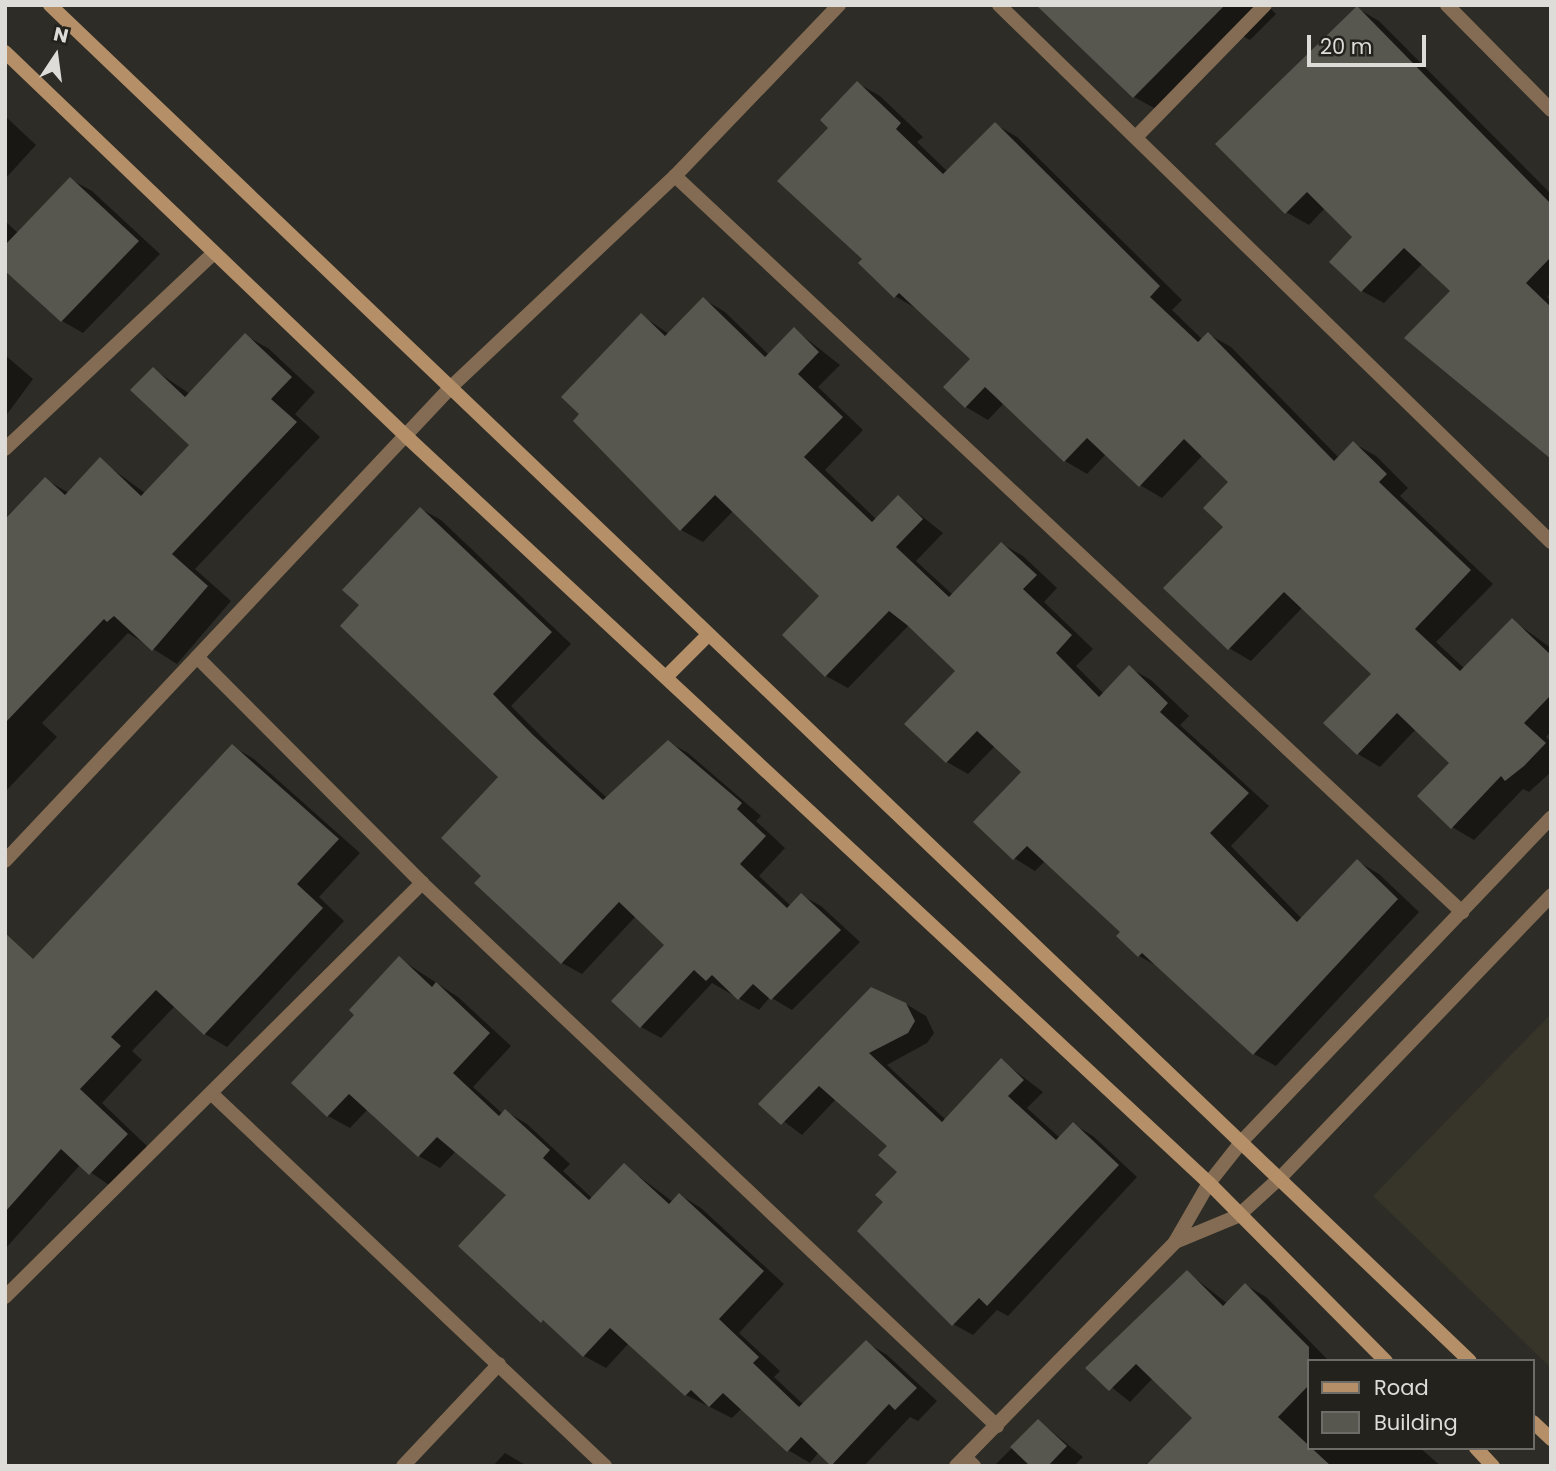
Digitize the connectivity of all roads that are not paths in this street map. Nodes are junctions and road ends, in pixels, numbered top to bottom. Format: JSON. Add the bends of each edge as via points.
{"nodes":[{"id":1,"x":50,"y":5,"type":"edge"},
{"id":2,"x":839,"y":5,"type":"edge"},
{"id":3,"x":999,"y":5,"type":"edge"},
{"id":4,"x":1265,"y":5,"type":"edge"},
{"id":5,"x":1447,"y":5,"type":"edge"},
{"id":6,"x":5,"y":52,"type":"edge"},
{"id":7,"x":1551,"y":110,"type":"edge"},
{"id":8,"x":1138,"y":136,"type":"junction"},
{"id":9,"x":675,"y":176,"type":"junction"},
{"id":10,"x":214,"y":253,"type":"junction"},
{"id":11,"x":451,"y":387,"type":"junction"},
{"id":12,"x":407,"y":437,"type":"junction"},
{"id":13,"x":5,"y":449,"type":"edge"},
{"id":14,"x":1551,"y":542,"type":"edge"},
{"id":15,"x":708,"y":635,"type":"junction"},
{"id":16,"x":197,"y":657,"type":"junction"},
{"id":17,"x":667,"y":676,"type":"junction"},
{"id":18,"x":1551,"y":818,"type":"edge"},
{"id":19,"x":5,"y":861,"type":"edge"},
{"id":20,"x":422,"y":883,"type":"junction"},
{"id":21,"x":1551,"y":895,"type":"edge"},
{"id":22,"x":1462,"y":912,"type":"junction"},
{"id":23,"x":213,"y":1095,"type":"junction"},
{"id":24,"x":1244,"y":1140,"type":"junction"},
{"id":25,"x":1282,"y":1176,"type":"junction"},
{"id":26,"x":1209,"y":1183,"type":"junction"},
{"id":27,"x":1238,"y":1216,"type":"junction"},
{"id":28,"x":1175,"y":1242,"type":"junction"},
{"id":29,"x":5,"y":1297,"type":"edge"},
{"id":30,"x":1384,"y":1359,"type":"edge"},
{"id":31,"x":1468,"y":1359,"type":"edge"},
{"id":32,"x":499,"y":1364,"type":"junction"},
{"id":33,"x":1535,"y":1424,"type":"edge"},
{"id":34,"x":997,"y":1426,"type":"junction"},
{"id":35,"x":1551,"y":1440,"type":"edge"},
{"id":36,"x":1478,"y":1450,"type":"edge"},
{"id":37,"x":965,"y":1463,"type":"edge"},
{"id":38,"x":403,"y":1466,"type":"edge"},
{"id":39,"x":605,"y":1466,"type":"edge"},
{"id":40,"x":1493,"y":1466,"type":"edge"}],
"edges":[{"from":1,"to":11,"type":"main road"},
{"from":2,"to":9,"type":"street"},
{"from":3,"to":8,"type":"street"},
{"from":4,"to":8,"type":"street"},
{"from":5,"to":7,"type":"street"},
{"from":6,"to":10,"type":"main road"},
{"from":8,"to":14,"type":"street"},
{"from":9,"to":11,"type":"street"},
{"from":9,"to":22,"type":"street"},
{"from":10,"to":12,"type":"main road"},
{"from":10,"to":13,"type":"street"},
{"from":11,"to":12,"type":"street"},
{"from":11,"to":15,"type":"main road"},
{"from":12,"to":16,"type":"street"},
{"from":12,"to":17,"type":"main road"},
{"from":15,"to":17,"type":"main road"},
{"from":15,"to":24,"type":"main road"},
{"from":16,"to":19,"type":"street"},
{"from":16,"to":20,"type":"street"},
{"from":17,"to":26,"type":"main road"},
{"from":18,"to":22,"type":"street"},
{"from":20,"to":23,"type":"street"},
{"from":20,"to":34,"type":"street"},
{"from":21,"to":25,"type":"street"},
{"from":22,"to":24,"type":"street"},
{"from":23,"to":29,"type":"street"},
{"from":23,"to":32,"type":"street"},
{"from":24,"to":25,"type":"main road"},
{"from":24,"to":26,"type":"street"},
{"from":25,"to":27,"type":"street"},
{"from":25,"to":31,"type":"main road"},
{"from":26,"to":27,"type":"main road"},
{"from":26,"to":28,"type":"street"},
{"from":27,"to":28,"type":"street"},
{"from":27,"to":30,"type":"main road"},
{"from":28,"to":34,"type":"street"},
{"from":32,"to":38,"type":"street"},
{"from":32,"to":39,"type":"street"},
{"from":33,"to":35,"type":"main road"},
{"from":34,"to":37,"type":"street"},
{"from":36,"to":40,"type":"main road"}]}
